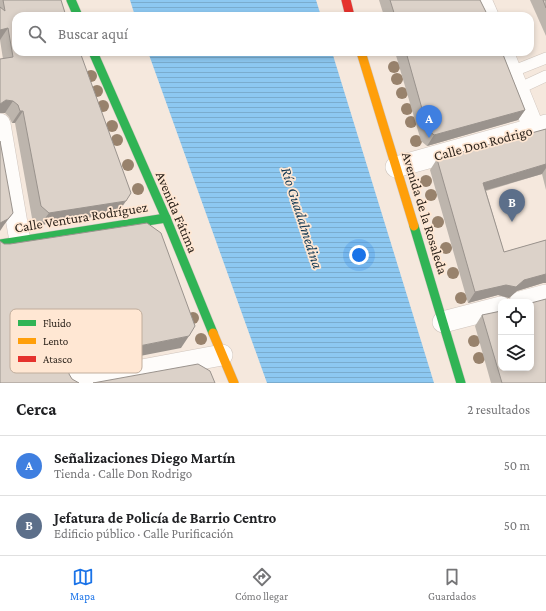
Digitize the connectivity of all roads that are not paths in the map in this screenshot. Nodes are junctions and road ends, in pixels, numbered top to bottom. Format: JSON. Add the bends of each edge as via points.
{"nodes":[{"id":1,"x":71,"y":0,"type":"edge"},
{"id":2,"x":346,"y":0,"type":"edge"},
{"id":3,"x":481,"y":0,"type":"edge"},
{"id":4,"x":76,"y":12,"type":"edge"},
{"id":5,"x":349,"y":12,"type":"edge"},
{"id":6,"x":486,"y":12,"type":"edge"},
{"id":7,"x":95,"y":56,"type":"edge"},
{"id":8,"x":362,"y":56,"type":"edge"},
{"id":9,"x":505,"y":56,"type":"edge"},
{"id":10,"x":546,"y":58,"type":"edge"},
{"id":11,"x":546,"y":76,"type":"edge"},
{"id":12,"x":515,"y":80,"type":"junction"},
{"id":13,"x":0,"y":124,"type":"edge"},
{"id":14,"x":540,"y":127,"type":"edge"},
{"id":15,"x":396,"y":167,"type":"junction"},
{"id":16,"x":166,"y":218,"type":"junction"},
{"id":17,"x":20,"y":241,"type":"junction"},
{"id":18,"x":0,"y":244,"type":"edge"},
{"id":19,"x":546,"y":295,"type":"edge"},
{"id":20,"x":531,"y":299,"type":"edge"},
{"id":21,"x":498,"y":308,"type":"edge"},
{"id":22,"x":443,"y":322,"type":"junction"},
{"id":23,"x":222,"y":355,"type":"junction"},
{"id":24,"x":142,"y":370,"type":"edge"},
{"id":25,"x":126,"y":373,"type":"edge"},
{"id":26,"x":72,"y":383,"type":"edge"},
{"id":27,"x":234,"y":383,"type":"edge"},
{"id":28,"x":461,"y":383,"type":"edge"}],
"edges":[{"from":1,"to":4,"type":"main road"},
{"from":2,"to":5,"type":"main road"},
{"from":3,"to":6,"type":"street"},
{"from":7,"to":16,"type":"main road","name":"Avenida Fátima"},
{"from":8,"to":15,"type":"main road","name":"Avenida de la Rosaleda"},
{"from":9,"to":12,"type":"street"},
{"from":10,"to":12,"type":"lane"},
{"from":11,"to":12,"type":"lane"},
{"from":12,"to":14,"type":"street"},
{"from":13,"to":17,"type":"street"},
{"from":14,"to":15,"type":"street","name":"Calle Don Rodrigo"},
{"from":15,"to":22,"type":"main road","name":"Avenida de la Rosaleda"},
{"from":16,"to":17,"type":"main road","name":"Calle Ventura Rodríguez"},
{"from":16,"to":23,"type":"main road","name":"Avenida Fátima"},
{"from":17,"to":18,"type":"main road","name":"Calle Ventura Rodríguez"},
{"from":19,"to":20,"type":"street"},
{"from":21,"to":22,"type":"street"},
{"from":22,"to":28,"type":"main road","name":"Avenida de la Rosaleda"},
{"from":23,"to":24,"type":"street"},
{"from":23,"to":27,"type":"main road","name":"Avenida Fátima"},
{"from":25,"to":26,"type":"street"}]}
